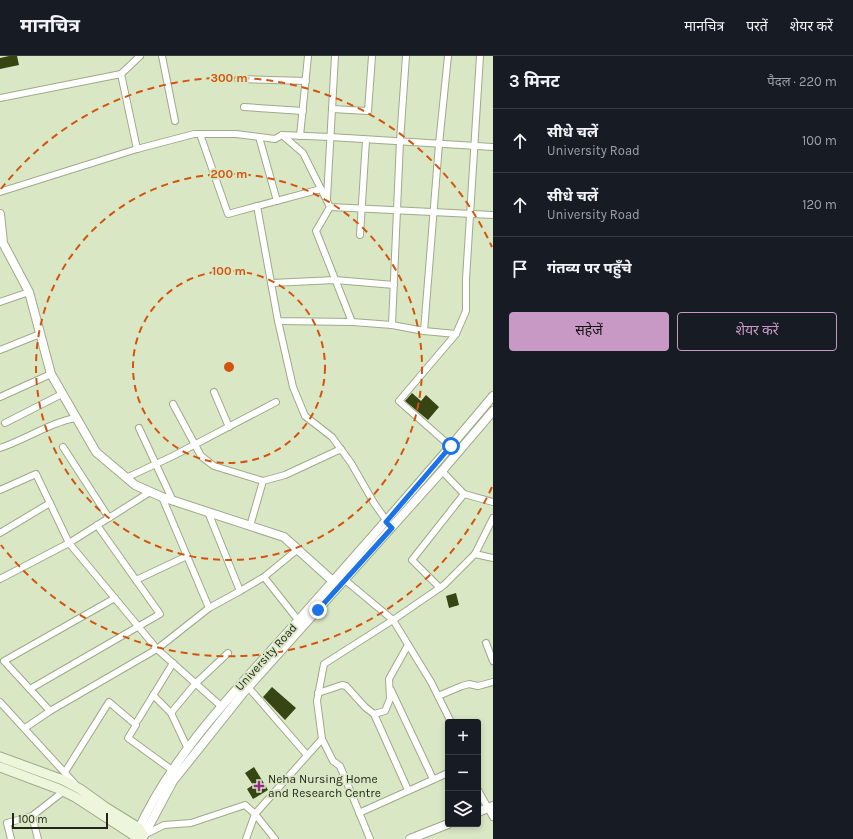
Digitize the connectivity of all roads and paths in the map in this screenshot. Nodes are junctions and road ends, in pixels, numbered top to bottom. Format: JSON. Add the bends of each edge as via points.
{"nodes":[{"id":1,"x":140,"y":56,"type":"edge"},
{"id":2,"x":162,"y":56,"type":"edge"},
{"id":3,"x":308,"y":56,"type":"edge"},
{"id":4,"x":336,"y":56,"type":"edge"},
{"id":5,"x":372,"y":56,"type":"edge"},
{"id":6,"x":406,"y":56,"type":"edge"},
{"id":7,"x":448,"y":56,"type":"edge"},
{"id":8,"x":480,"y":56,"type":"edge"},
{"id":9,"x":121,"y":74,"type":"junction"},
{"id":10,"x":238,"y":78,"type":"dead end"},
{"id":11,"x":306,"y":81,"type":"junction"},
{"id":12,"x":0,"y":98,"type":"edge"},
{"id":13,"x":244,"y":107,"type":"dead end"},
{"id":14,"x":332,"y":109,"type":"junction"},
{"id":15,"x":302,"y":111,"type":"junction"},
{"id":16,"x":175,"y":121,"type":"dead end"},
{"id":17,"x":200,"y":134,"type":"junction"},
{"id":18,"x":282,"y":135,"type":"junction"},
{"id":19,"x":300,"y":136,"type":"junction"},
{"id":20,"x":259,"y":137,"type":"junction"},
{"id":21,"x":330,"y":137,"type":"junction"},
{"id":22,"x":366,"y":140,"type":"junction"},
{"id":23,"x":400,"y":141,"type":"junction"},
{"id":24,"x":439,"y":144,"type":"junction"},
{"id":25,"x":474,"y":146,"type":"junction"},
{"id":26,"x":493,"y":147,"type":"edge"},
{"id":27,"x":137,"y":148,"type":"junction"},
{"id":28,"x":321,"y":189,"type":"junction"},
{"id":29,"x":0,"y":192,"type":"edge"},
{"id":30,"x":326,"y":200,"type":"junction"},
{"id":31,"x":276,"y":201,"type":"junction"},
{"id":32,"x":257,"y":206,"type":"junction"},
{"id":33,"x":330,"y":207,"type":"junction"},
{"id":34,"x":361,"y":209,"type":"junction"},
{"id":35,"x":398,"y":211,"type":"junction"},
{"id":36,"x":434,"y":212,"type":"junction"},
{"id":37,"x":0,"y":214,"type":"edge"},
{"id":38,"x":469,"y":214,"type":"junction"},
{"id":39,"x":493,"y":215,"type":"edge"},
{"id":40,"x":360,"y":234,"type":"dead end"},
{"id":41,"x":335,"y":280,"type":"junction"},
{"id":42,"x":272,"y":284,"type":"junction"},
{"id":43,"x":394,"y":285,"type":"junction"},
{"id":44,"x":29,"y":292,"type":"junction"},
{"id":45,"x":0,"y":302,"type":"edge"},
{"id":46,"x":278,"y":321,"type":"junction"},
{"id":47,"x":352,"y":322,"type":"junction"},
{"id":48,"x":392,"y":325,"type":"junction"},
{"id":49,"x":424,"y":331,"type":"junction"},
{"id":50,"x":40,"y":334,"type":"junction"},
{"id":51,"x":456,"y":334,"type":"junction"},
{"id":52,"x":0,"y":350,"type":"edge"},
{"id":53,"x":51,"y":374,"type":"junction"},
{"id":54,"x":214,"y":392,"type":"dead end"},
{"id":55,"x":62,"y":394,"type":"junction"},
{"id":56,"x":493,"y":396,"type":"edge"},
{"id":57,"x":0,"y":397,"type":"edge"},
{"id":58,"x":276,"y":402,"type":"dead end"},
{"id":59,"x":173,"y":404,"type":"dead end"},
{"id":60,"x":493,"y":411,"type":"edge"},
{"id":61,"x":76,"y":418,"type":"junction"},
{"id":62,"x":5,"y":422,"type":"dead end"},
{"id":63,"x":229,"y":427,"type":"junction"},
{"id":64,"x":139,"y":428,"type":"dead end"},
{"id":65,"x":194,"y":445,"type":"junction"},
{"id":66,"x":451,"y":446,"type":"junction"},
{"id":67,"x":63,"y":447,"type":"dead end"},
{"id":68,"x":0,"y":448,"type":"edge"},
{"id":69,"x":341,"y":449,"type":"junction"},
{"id":70,"x":458,"y":453,"type":"junction"},
{"id":71,"x":157,"y":464,"type":"junction"},
{"id":72,"x":442,"y":471,"type":"junction"},
{"id":73,"x":126,"y":478,"type":"junction"},
{"id":74,"x":263,"y":481,"type":"junction"},
{"id":75,"x":0,"y":490,"type":"edge"},
{"id":76,"x":150,"y":492,"type":"junction"},
{"id":77,"x":464,"y":494,"type":"junction"},
{"id":78,"x":162,"y":497,"type":"junction"},
{"id":79,"x":173,"y":501,"type":"junction"},
{"id":80,"x":493,"y":502,"type":"edge"},
{"id":81,"x":50,"y":503,"type":"junction"},
{"id":82,"x":208,"y":512,"type":"junction"},
{"id":83,"x":109,"y":518,"type":"junction"},
{"id":84,"x":493,"y":518,"type":"edge"},
{"id":85,"x":98,"y":525,"type":"junction"},
{"id":86,"x":389,"y":525,"type":"junction"},
{"id":87,"x":250,"y":526,"type":"junction"},
{"id":88,"x":0,"y":533,"type":"edge"},
{"id":89,"x":69,"y":543,"type":"junction"},
{"id":90,"x":298,"y":549,"type":"junction"},
{"id":91,"x":475,"y":554,"type":"junction"},
{"id":92,"x":187,"y":556,"type":"junction"},
{"id":93,"x":493,"y":558,"type":"edge"},
{"id":94,"x":264,"y":577,"type":"junction"},
{"id":95,"x":0,"y":579,"type":"edge"},
{"id":96,"x":136,"y":580,"type":"junction"},
{"id":97,"x":332,"y":581,"type":"junction"},
{"id":98,"x":343,"y":584,"type":"junction"},
{"id":99,"x":440,"y":588,"type":"junction"},
{"id":100,"x":240,"y":591,"type":"junction"},
{"id":101,"x":115,"y":598,"type":"junction"},
{"id":102,"x":209,"y":608,"type":"junction"},
{"id":103,"x":298,"y":620,"type":"junction"},
{"id":104,"x":393,"y":620,"type":"junction"},
{"id":105,"x":139,"y":628,"type":"junction"},
{"id":106,"x":486,"y":643,"type":"dead end"},
{"id":107,"x":408,"y":645,"type":"junction"},
{"id":108,"x":157,"y":649,"type":"junction"},
{"id":109,"x":228,"y":653,"type":"dead end"},
{"id":110,"x":493,"y":661,"type":"edge"},
{"id":111,"x":2,"y":662,"type":"edge"},
{"id":112,"x":173,"y":663,"type":"junction"},
{"id":113,"x":493,"y":682,"type":"edge"},
{"id":114,"x":195,"y":684,"type":"junction"},
{"id":115,"x":248,"y":687,"type":"junction"},
{"id":116,"x":30,"y":689,"type":"junction"},
{"id":117,"x":390,"y":689,"type":"junction"},
{"id":118,"x":318,"y":693,"type":"junction"},
{"id":119,"x":153,"y":695,"type":"junction"},
{"id":120,"x":438,"y":696,"type":"junction"},
{"id":121,"x":0,"y":702,"type":"edge"},
{"id":122,"x":222,"y":707,"type":"junction"},
{"id":123,"x":50,"y":711,"type":"junction"},
{"id":124,"x":171,"y":713,"type":"junction"},
{"id":125,"x":374,"y":714,"type":"junction"},
{"id":126,"x":450,"y":719,"type":"edge"},
{"id":127,"x":138,"y":720,"type":"dead end"},
{"id":128,"x":25,"y":728,"type":"junction"},
{"id":129,"x":322,"y":739,"type":"junction"},
{"id":130,"x":188,"y":749,"type":"junction"},
{"id":131,"x":307,"y":755,"type":"junction"},
{"id":132,"x":0,"y":757,"type":"edge"},
{"id":133,"x":0,"y":767,"type":"edge"},
{"id":134,"x":172,"y":770,"type":"junction"},
{"id":135,"x":65,"y":772,"type":"junction"},
{"id":136,"x":445,"y":774,"type":"edge"},
{"id":137,"x":433,"y":779,"type":"junction"},
{"id":138,"x":80,"y":789,"type":"junction"},
{"id":139,"x":408,"y":790,"type":"junction"},
{"id":140,"x":64,"y":791,"type":"junction"},
{"id":141,"x":479,"y":791,"type":"edge"},
{"id":142,"x":491,"y":807,"type":"edge"},
{"id":143,"x":481,"y":811,"type":"edge"},
{"id":144,"x":359,"y":813,"type":"junction"},
{"id":145,"x":255,"y":814,"type":"junction"},
{"id":146,"x":32,"y":816,"type":"junction"},
{"id":147,"x":493,"y":817,"type":"edge"},
{"id":148,"x":445,"y":825,"type":"edge"},
{"id":149,"x":138,"y":835,"type":"edge"},
{"id":150,"x":11,"y":839,"type":"edge"},
{"id":151,"x":38,"y":839,"type":"edge"},
{"id":152,"x":246,"y":839,"type":"edge"},
{"id":153,"x":275,"y":839,"type":"edge"},
{"id":154,"x":370,"y":839,"type":"edge"},
{"id":155,"x":410,"y":839,"type":"edge"}],
"edges":[{"from":1,"to":9,"type":"street"},
{"from":2,"to":16,"type":"street"},
{"from":3,"to":11,"type":"street"},
{"from":4,"to":14,"type":"street"},
{"from":5,"to":14,"type":"street","via":[[368,111]]},
{"from":6,"to":23,"type":"street"},
{"from":7,"to":24,"type":"street"},
{"from":8,"to":25,"type":"street"},
{"from":9,"to":12,"type":"street"},
{"from":9,"to":27,"type":"street"},
{"from":10,"to":11,"type":"street"},
{"from":11,"to":15,"type":"street"},
{"from":13,"to":15,"type":"street"},
{"from":14,"to":21,"type":"street"},
{"from":15,"to":19,"type":"street"},
{"from":17,"to":20,"type":"street"},
{"from":17,"to":27,"type":"street"},
{"from":17,"to":32,"type":"street","via":[[228,214]]},
{"from":18,"to":19,"type":"street"},
{"from":18,"to":20,"type":"street","via":[[275,139]]},
{"from":18,"to":28,"type":"street","via":[[303,153]]},
{"from":19,"to":21,"type":"street"},
{"from":20,"to":31,"type":"street"},
{"from":21,"to":22,"type":"street"},
{"from":21,"to":30,"type":"street"},
{"from":22,"to":23,"type":"street"},
{"from":22,"to":34,"type":"street"},
{"from":23,"to":24,"type":"street"},
{"from":23,"to":35,"type":"street"},
{"from":24,"to":25,"type":"street"},
{"from":24,"to":36,"type":"street"},
{"from":25,"to":26,"type":"street"},
{"from":25,"to":38,"type":"street"},
{"from":27,"to":29,"type":"street"},
{"from":28,"to":30,"type":"street"},
{"from":28,"to":31,"type":"street"},
{"from":30,"to":33,"type":"street"},
{"from":31,"to":32,"type":"street"},
{"from":32,"to":42,"type":"street"},
{"from":33,"to":34,"type":"street"},
{"from":33,"to":41,"type":"street","via":[[316,231]]},
{"from":34,"to":35,"type":"street"},
{"from":34,"to":40,"type":"street"},
{"from":35,"to":36,"type":"street"},
{"from":35,"to":43,"type":"street"},
{"from":36,"to":38,"type":"street"},
{"from":36,"to":49,"type":"street"},
{"from":37,"to":44,"type":"street","via":[[3,244]]},
{"from":38,"to":39,"type":"street"},
{"from":38,"to":51,"type":"street","via":[[466,311]]},
{"from":41,"to":42,"type":"street"},
{"from":41,"to":43,"type":"street"},
{"from":41,"to":47,"type":"street"},
{"from":42,"to":46,"type":"street"},
{"from":43,"to":48,"type":"street"},
{"from":44,"to":45,"type":"street"},
{"from":44,"to":50,"type":"street"},
{"from":46,"to":47,"type":"street"},
{"from":46,"to":69,"type":"street","via":[[298,402],[305,416],[332,437]]},
{"from":47,"to":48,"type":"street"},
{"from":48,"to":49,"type":"street"},
{"from":49,"to":51,"type":"street"},
{"from":50,"to":52,"type":"street"},
{"from":50,"to":53,"type":"street"},
{"from":51,"to":66,"type":"street","via":[[399,401]]},
{"from":53,"to":55,"type":"street"},
{"from":53,"to":57,"type":"street"},
{"from":54,"to":63,"type":"street"},
{"from":55,"to":61,"type":"street"},
{"from":55,"to":62,"type":"street"},
{"from":56,"to":66,"type":"street","name":"University Road"},
{"from":58,"to":63,"type":"street"},
{"from":59,"to":65,"type":"street"},
{"from":60,"to":70,"type":"street","name":"University Road"},
{"from":61,"to":68,"type":"street","via":[[67,419],[19,442]]},
{"from":61,"to":73,"type":"street","via":[[96,452]]},
{"from":63,"to":65,"type":"street"},
{"from":64,"to":71,"type":"street"},
{"from":65,"to":71,"type":"street"},
{"from":65,"to":74,"type":"street","via":[[201,456],[214,466]]},
{"from":66,"to":70,"type":"street"},
{"from":66,"to":86,"type":"street","name":"University Road"},
{"from":67,"to":83,"type":"street"},
{"from":69,"to":74,"type":"street","via":[[285,475]]},
{"from":69,"to":86,"type":"street"},
{"from":70,"to":72,"type":"street","name":"University Road"},
{"from":71,"to":73,"type":"street"},
{"from":71,"to":79,"type":"street"},
{"from":72,"to":77,"type":"street"},
{"from":72,"to":86,"type":"street","name":"University Road"},
{"from":73,"to":76,"type":"street"},
{"from":74,"to":87,"type":"street"},
{"from":75,"to":81,"type":"street","via":[[36,474]]},
{"from":76,"to":78,"type":"street"},
{"from":76,"to":83,"type":"street"},
{"from":77,"to":80,"type":"street"},
{"from":77,"to":99,"type":"street","via":[[412,560]]},
{"from":78,"to":79,"type":"street"},
{"from":78,"to":92,"type":"street"},
{"from":79,"to":82,"type":"street"},
{"from":81,"to":88,"type":"street"},
{"from":81,"to":89,"type":"street"},
{"from":82,"to":87,"type":"street"},
{"from":82,"to":100,"type":"street"},
{"from":83,"to":85,"type":"street"},
{"from":84,"to":91,"type":"street"},
{"from":85,"to":89,"type":"street"},
{"from":85,"to":96,"type":"street"},
{"from":86,"to":97,"type":"street","name":"University Road"},
{"from":86,"to":98,"type":"street","name":"University Road"},
{"from":87,"to":90,"type":"street","via":[[284,537]]},
{"from":89,"to":95,"type":"street"},
{"from":89,"to":101,"type":"street"},
{"from":90,"to":94,"type":"street"},
{"from":90,"to":97,"type":"street"},
{"from":91,"to":93,"type":"street"},
{"from":91,"to":99,"type":"street"},
{"from":92,"to":96,"type":"street"},
{"from":92,"to":102,"type":"street"},
{"from":94,"to":100,"type":"street"},
{"from":94,"to":103,"type":"street"},
{"from":96,"to":105,"type":"street","via":[[160,614]]},
{"from":97,"to":98,"type":"street"},
{"from":97,"to":103,"type":"street","name":"University Road"},
{"from":98,"to":104,"type":"street"},
{"from":98,"to":115,"type":"street","name":"University Road"},
{"from":99,"to":104,"type":"street"},
{"from":100,"to":102,"type":"street"},
{"from":101,"to":105,"type":"street"},
{"from":101,"to":111,"type":"street"},
{"from":102,"to":108,"type":"street"},
{"from":103,"to":122,"type":"street","name":"University Road"},
{"from":104,"to":107,"type":"street"},
{"from":104,"to":118,"type":"street","via":[[324,664]]},
{"from":105,"to":108,"type":"street"},
{"from":105,"to":116,"type":"street"},
{"from":106,"to":110,"type":"street"},
{"from":107,"to":117,"type":"street","via":[[389,679]]},
{"from":107,"to":120,"type":"street"},
{"from":108,"to":112,"type":"street"},
{"from":108,"to":123,"type":"street"},
{"from":109,"to":114,"type":"street"},
{"from":111,"to":116,"type":"street"},
{"from":112,"to":114,"type":"street"},
{"from":112,"to":119,"type":"street"},
{"from":113,"to":120,"type":"street","via":[[478,686],[469,684]]},
{"from":114,"to":122,"type":"street"},
{"from":114,"to":124,"type":"street"},
{"from":115,"to":131,"type":"street"},
{"from":115,"to":149,"type":"street","name":"University Road","via":[[173,781]]},
{"from":116,"to":123,"type":"street"},
{"from":117,"to":125,"type":"street","via":[[390,699],[385,711]]},
{"from":117,"to":137,"type":"street"},
{"from":118,"to":125,"type":"street","via":[[346,686]]},
{"from":118,"to":129,"type":"street"},
{"from":119,"to":124,"type":"street"},
{"from":119,"to":127,"type":"street"},
{"from":120,"to":126,"type":"street"},
{"from":121,"to":128,"type":"street"},
{"from":122,"to":130,"type":"street","name":"University Road"},
{"from":123,"to":128,"type":"street"},
{"from":124,"to":130,"type":"street"},
{"from":125,"to":139,"type":"street"},
{"from":128,"to":135,"type":"street"},
{"from":129,"to":131,"type":"street"},
{"from":129,"to":144,"type":"street","via":[[333,761],[340,766]]},
{"from":130,"to":134,"type":"street","name":"University Road"},
{"from":131,"to":145,"type":"street"},
{"from":132,"to":138,"type":"main road","via":[[63,780]]},
{"from":133,"to":140,"type":"main road"},
{"from":134,"to":135,"type":"street","via":[[128,738],[136,725],[109,702]]},
{"from":134,"to":149,"type":"street","name":"University Road","via":[[155,796]]},
{"from":135,"to":138,"type":"street"},
{"from":136,"to":137,"type":"street"},
{"from":137,"to":139,"type":"street"},
{"from":138,"to":149,"type":"main road","via":[[106,807]]},
{"from":139,"to":144,"type":"street"},
{"from":140,"to":146,"type":"street"},
{"from":140,"to":149,"type":"main road"},
{"from":141,"to":142,"type":"street"},
{"from":142,"to":143,"type":"street"},
{"from":142,"to":147,"type":"street"},
{"from":144,"to":154,"type":"street"},
{"from":145,"to":149,"type":"street","via":[[246,805],[191,823],[164,825]]},
{"from":145,"to":152,"type":"street"},
{"from":145,"to":153,"type":"street"},
{"from":146,"to":150,"type":"street","via":[[7,823]]},
{"from":146,"to":151,"type":"street"},
{"from":148,"to":155,"type":"street"}]}
